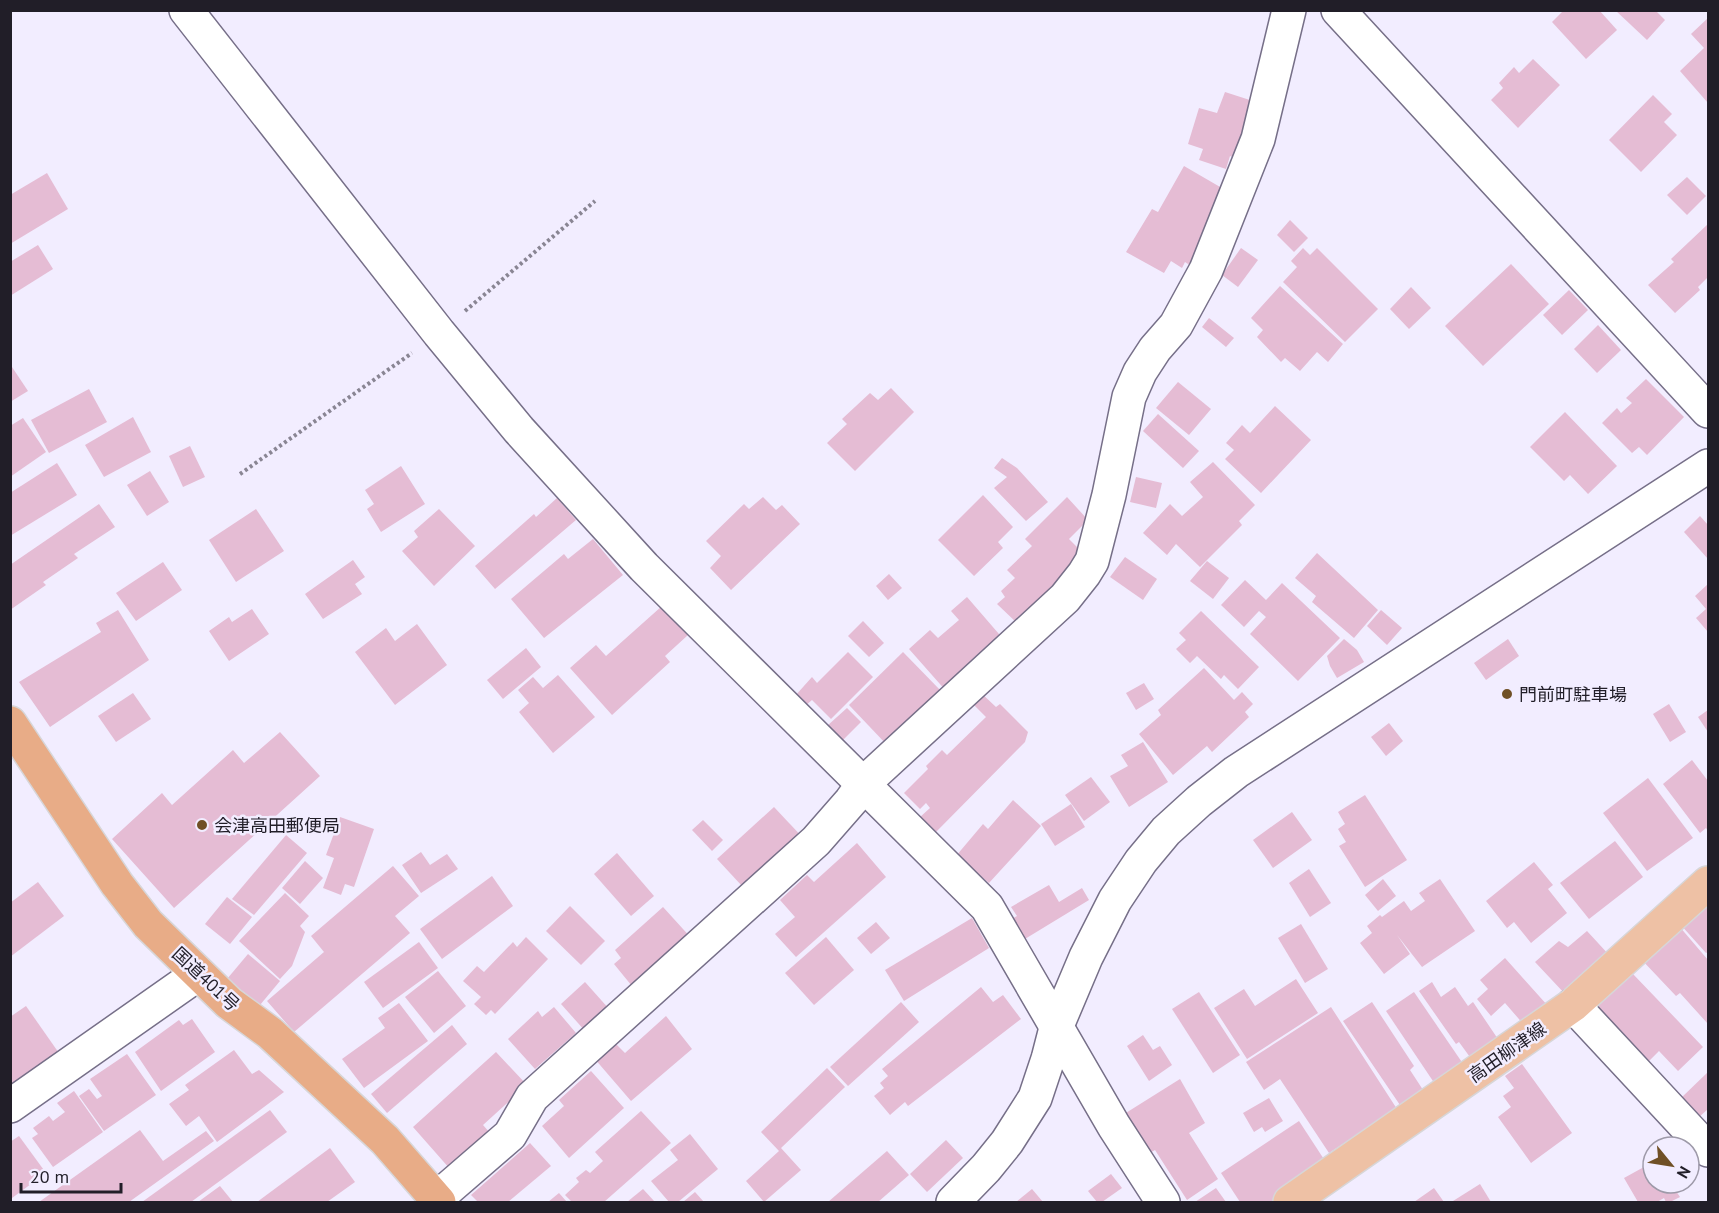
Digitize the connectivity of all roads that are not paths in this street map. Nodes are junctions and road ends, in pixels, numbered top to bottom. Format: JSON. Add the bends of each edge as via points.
{"nodes":[{"id":1,"x":186,"y":10,"type":"edge"},
{"id":2,"x":1289,"y":10,"type":"edge"},
{"id":3,"x":1353,"y":16,"type":"edge"},
{"id":4,"x":1708,"y":411,"type":"edge"},
{"id":5,"x":1708,"y":466,"type":"edge"},
{"id":6,"x":10,"y":723,"type":"edge"},
{"id":7,"x":864,"y":783,"type":"junction"},
{"id":8,"x":1708,"y":883,"type":"edge"},
{"id":9,"x":198,"y":974,"type":"junction"},
{"id":10,"x":1573,"y":1005,"type":"junction"},
{"id":11,"x":1056,"y":1028,"type":"junction"},
{"id":12,"x":10,"y":1106,"type":"edge"},
{"id":13,"x":1708,"y":1150,"type":"edge"},
{"id":14,"x":437,"y":1201,"type":"edge"},
{"id":15,"x":953,"y":1203,"type":"edge"},
{"id":16,"x":1163,"y":1203,"type":"edge"},
{"id":17,"x":1290,"y":1203,"type":"edge"}],
"edges":[{"from":1,"to":7,"type":"street","via":[[519,430],[644,567]]},
{"from":2,"to":7,"type":"street","via":[[1258,139],[1206,270],[1176,325],[1140,372],[1129,397],[1092,561],[1065,598]]},
{"from":3,"to":4,"type":"street"},
{"from":5,"to":11,"type":"street","via":[[1236,772],[1199,801],[1166,831],[1115,900]]},
{"from":6,"to":9,"type":"highway","name":"国道401号","via":[[123,892],[148,924]]},
{"from":7,"to":11,"type":"street","via":[[987,907]]},
{"from":7,"to":14,"type":"street","via":[[816,841],[532,1097],[510,1135]]},
{"from":8,"to":10,"type":"main road","name":"高田柳津線"},
{"from":9,"to":12,"type":"street"},
{"from":9,"to":14,"type":"highway","name":"国道401号","via":[[270,1033],[385,1140]]},
{"from":10,"to":13,"type":"street"},
{"from":10,"to":17,"type":"main road","name":"高田柳津線"},
{"from":11,"to":15,"type":"street","via":[[1035,1098],[1007,1142]]},
{"from":11,"to":16,"type":"street"}]}
